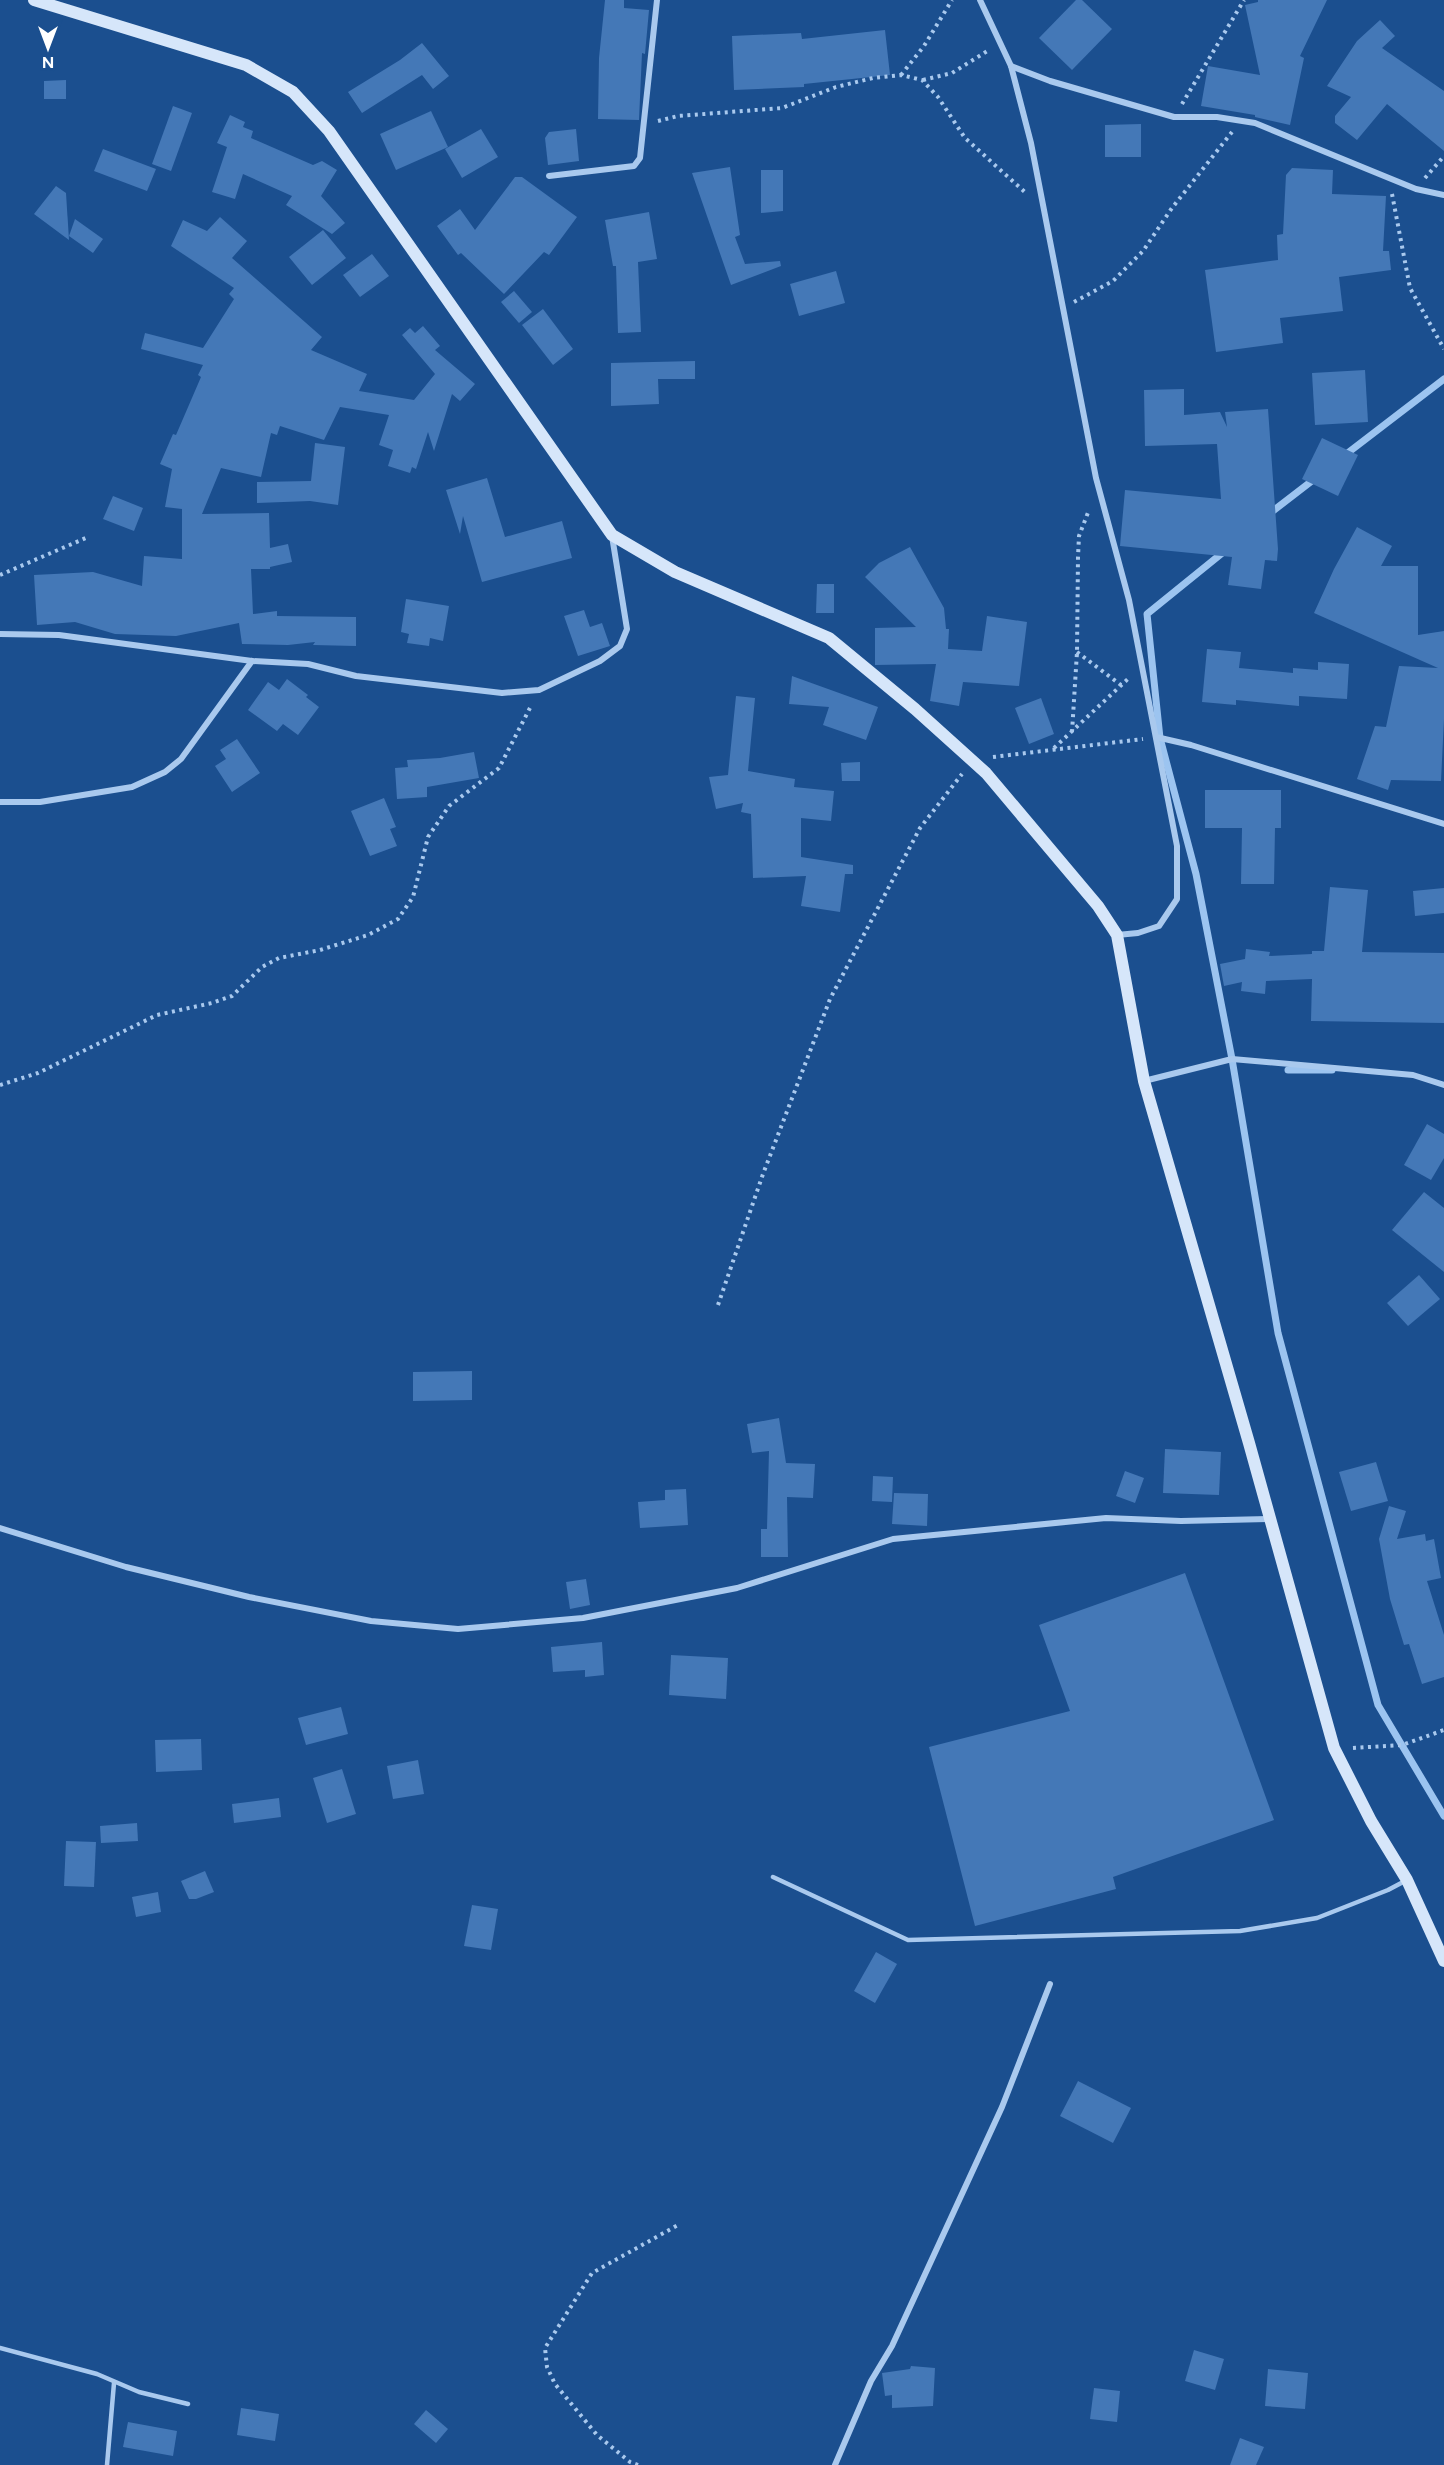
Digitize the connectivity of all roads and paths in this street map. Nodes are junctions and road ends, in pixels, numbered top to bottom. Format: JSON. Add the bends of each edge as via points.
{"nodes":[{"id":1,"x":34,"y":0,"type":"edge"},
{"id":2,"x":657,"y":0,"type":"edge"},
{"id":3,"x":952,"y":0,"type":"edge"},
{"id":4,"x":980,"y":0,"type":"edge"},
{"id":5,"x":1244,"y":0,"type":"edge"},
{"id":6,"x":1001,"y":42,"type":"junction"},
{"id":7,"x":1011,"y":66,"type":"junction"},
{"id":8,"x":901,"y":75,"type":"junction"},
{"id":9,"x":922,"y":80,"type":"junction"},
{"id":10,"x":1174,"y":117,"type":"junction"},
{"id":11,"x":1241,"y":120,"type":"junction"},
{"id":12,"x":645,"y":125,"type":"junction"},
{"id":13,"x":1444,"y":156,"type":"edge"},
{"id":14,"x":549,"y":176,"type":"dead end"},
{"id":15,"x":1389,"y":178,"type":"junction"},
{"id":16,"x":1416,"y":189,"type":"junction"},
{"id":17,"x":1444,"y":195,"type":"edge"},
{"id":18,"x":1043,"y":210,"type":"junction"},
{"id":19,"x":1063,"y":308,"type":"junction"},
{"id":20,"x":1444,"y":350,"type":"edge"},
{"id":21,"x":1098,"y":487,"type":"junction"},
{"id":22,"x":612,"y":536,"type":"junction"},
{"id":23,"x":88,"y":537,"type":"dead end"},
{"id":24,"x":0,"y":575,"type":"edge"},
{"id":25,"x":0,"y":634,"type":"edge"},
{"id":26,"x":1077,"y":652,"type":"junction"},
{"id":27,"x":252,"y":661,"type":"junction"},
{"id":28,"x":1142,"y":666,"type":"junction"},
{"id":29,"x":1121,"y":686,"type":"junction"},
{"id":30,"x":539,"y":690,"type":"junction"},
{"id":31,"x":1072,"y":732,"type":"junction"},
{"id":32,"x":1156,"y":737,"type":"junction"},
{"id":33,"x":1054,"y":749,"type":"junction"},
{"id":34,"x":972,"y":760,"type":"junction"},
{"id":35,"x":0,"y":802,"type":"edge"},
{"id":36,"x":1444,"y":824,"type":"edge"},
{"id":37,"x":1117,"y":935,"type":"junction"},
{"id":38,"x":1144,"y":1080,"type":"junction"},
{"id":39,"x":1444,"y":1084,"type":"edge"},
{"id":40,"x":0,"y":1085,"type":"edge"},
{"id":41,"x":718,"y":1305,"type":"dead end"},
{"id":42,"x":1268,"y":1519,"type":"junction"},
{"id":43,"x":0,"y":1528,"type":"edge"},
{"id":44,"x":1444,"y":1730,"type":"edge"},
{"id":45,"x":1334,"y":1749,"type":"junction"},
{"id":46,"x":773,"y":1877,"type":"dead end"},
{"id":47,"x":1407,"y":1880,"type":"junction"},
{"id":48,"x":1444,"y":1961,"type":"edge"},
{"id":49,"x":1050,"y":1984,"type":"dead end"},
{"id":50,"x":678,"y":2225,"type":"dead end"},
{"id":51,"x":0,"y":2348,"type":"edge"},
{"id":52,"x":114,"y":2383,"type":"junction"},
{"id":53,"x":188,"y":2404,"type":"dead end"},
{"id":54,"x":107,"y":2465,"type":"edge"},
{"id":55,"x":638,"y":2465,"type":"edge"},
{"id":56,"x":835,"y":2465,"type":"edge"}],
"edges":[{"from":1,"to":22,"type":"street","via":[[246,65],[293,92],[329,131]]},
{"from":2,"to":12,"type":"street"},
{"from":3,"to":8,"type":"path"},
{"from":4,"to":6,"type":"street"},
{"from":5,"to":10,"type":"path"},
{"from":6,"to":7,"type":"street"},
{"from":6,"to":9,"type":"path","via":[[952,73]]},
{"from":7,"to":10,"type":"street"},
{"from":7,"to":18,"type":"street"},
{"from":8,"to":9,"type":"path"},
{"from":8,"to":12,"type":"path","via":[[836,87],[782,108],[678,116]]},
{"from":9,"to":18,"type":"path","via":[[965,138]]},
{"from":10,"to":11,"type":"street"},
{"from":11,"to":15,"type":"street"},
{"from":11,"to":19,"type":"path","via":[[1143,251],[1113,281]]},
{"from":12,"to":14,"type":"street","via":[[640,158],[634,166]]},
{"from":13,"to":16,"type":"path"},
{"from":15,"to":16,"type":"street"},
{"from":15,"to":20,"type":"path","via":[[1410,288]]},
{"from":16,"to":17,"type":"street"},
{"from":18,"to":19,"type":"street"},
{"from":19,"to":21,"type":"street"},
{"from":21,"to":26,"type":"path","via":[[1080,536]]},
{"from":21,"to":28,"type":"street","via":[[1129,600]]},
{"from":22,"to":30,"type":"street","via":[[627,629],[620,646],[600,661]]},
{"from":22,"to":34,"type":"street","via":[[675,572],[829,638]]},
{"from":23,"to":24,"type":"path"},
{"from":25,"to":27,"type":"street","via":[[59,635]]},
{"from":26,"to":29,"type":"path"},
{"from":26,"to":31,"type":"path"},
{"from":27,"to":30,"type":"street","via":[[308,664],[356,676],[502,693]]},
{"from":27,"to":35,"type":"street","via":[[181,759],[165,771],[132,787],[40,802]]},
{"from":28,"to":29,"type":"path"},
{"from":28,"to":32,"type":"street"},
{"from":29,"to":31,"type":"path"},
{"from":30,"to":40,"type":"path","via":[[499,768],[449,806],[428,837],[413,897],[398,918],[368,935],[279,958],[262,967],[232,996],[157,1015],[38,1073]]},
{"from":31,"to":33,"type":"path"},
{"from":32,"to":33,"type":"path"},
{"from":32,"to":36,"type":"street"},
{"from":32,"to":37,"type":"street","via":[[1177,846],[1177,899],[1159,926]]},
{"from":33,"to":34,"type":"path"},
{"from":34,"to":37,"type":"street","via":[[1098,906]]},
{"from":34,"to":41,"type":"path","via":[[920,828],[830,999]]},
{"from":37,"to":38,"type":"street"},
{"from":38,"to":39,"type":"street","via":[[1232,1059],[1413,1074]]},
{"from":38,"to":42,"type":"street"},
{"from":42,"to":43,"type":"street","via":[[1106,1518],[893,1539],[737,1588],[583,1618],[459,1629],[371,1622],[249,1597],[126,1567]]},
{"from":42,"to":45,"type":"street"},
{"from":44,"to":45,"type":"path","via":[[1394,1746]]},
{"from":45,"to":47,"type":"street"},
{"from":46,"to":47,"type":"lane","via":[[908,1940],[1240,1931],[1317,1918]]},
{"from":47,"to":48,"type":"street"},
{"from":49,"to":56,"type":"street","via":[[1002,2107]]},
{"from":50,"to":55,"type":"path","via":[[592,2272],[545,2348],[547,2367],[555,2384],[597,2435]]},
{"from":51,"to":52,"type":"lane","via":[[97,2374]]},
{"from":52,"to":53,"type":"lane"},
{"from":52,"to":54,"type":"lane"}]}
